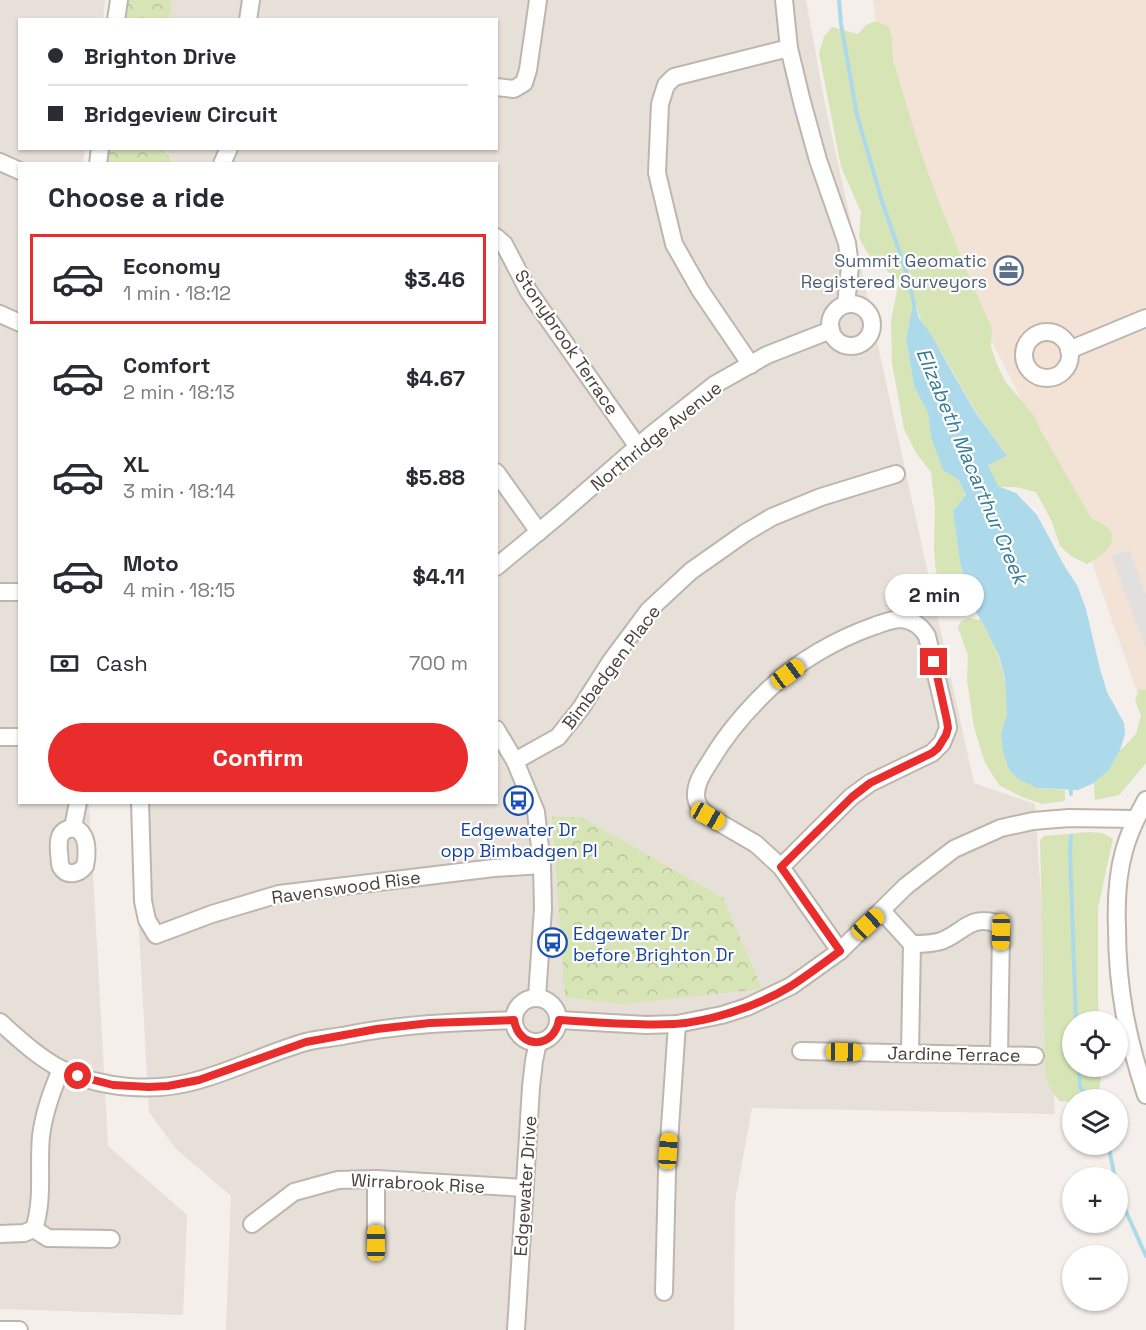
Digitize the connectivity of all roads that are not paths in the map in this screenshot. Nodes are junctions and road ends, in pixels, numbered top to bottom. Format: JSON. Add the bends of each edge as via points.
{"nodes":[{"id":1,"x":119,"y":0,"type":"edge"},
{"id":2,"x":251,"y":0,"type":"edge"},
{"id":3,"x":538,"y":0,"type":"edge"},
{"id":4,"x":784,"y":0,"type":"edge"},
{"id":5,"x":116,"y":18,"type":"edge"},
{"id":6,"x":248,"y":18,"type":"edge"},
{"id":7,"x":789,"y":48,"type":"junction"},
{"id":8,"x":498,"y":87,"type":"edge"},
{"id":9,"x":0,"y":162,"type":"edge"},
{"id":10,"x":18,"y":170,"type":"edge"},
{"id":11,"x":498,"y":239,"type":"edge"},
{"id":12,"x":846,"y":304,"type":"junction"},
{"id":13,"x":0,"y":314,"type":"edge"},
{"id":14,"x":1146,"y":318,"type":"edge"},
{"id":15,"x":18,"y":322,"type":"edge"},
{"id":16,"x":831,"y":330,"type":"junction"},
{"id":17,"x":1069,"y":350,"type":"dead end"},
{"id":18,"x":751,"y":365,"type":"junction"},
{"id":19,"x":638,"y":447,"type":"junction"},
{"id":20,"x":896,"y":474,"type":"dead end"},
{"id":21,"x":498,"y":475,"type":"edge"},
{"id":22,"x":539,"y":532,"type":"junction"},
{"id":23,"x":498,"y":565,"type":"edge"},
{"id":24,"x":0,"y":592,"type":"edge"},
{"id":25,"x":18,"y":592,"type":"edge"},
{"id":26,"x":498,"y":732,"type":"edge"},
{"id":27,"x":0,"y":737,"type":"edge"},
{"id":28,"x":18,"y":737,"type":"edge"},
{"id":29,"x":515,"y":762,"type":"junction"},
{"id":30,"x":1146,"y":800,"type":"edge"},
{"id":31,"x":78,"y":804,"type":"edge"},
{"id":32,"x":141,"y":804,"type":"edge"},
{"id":33,"x":1136,"y":819,"type":"junction"},
{"id":34,"x":73,"y":828,"type":"dead end"},
{"id":35,"x":542,"y":865,"type":"junction"},
{"id":36,"x":781,"y":867,"type":"junction"},
{"id":37,"x":882,"y":911,"type":"junction"},
{"id":38,"x":912,"y":944,"type":"junction"},
{"id":39,"x":840,"y":951,"type":"junction"},
{"id":40,"x":537,"y":997,"type":"junction"},
{"id":41,"x":514,"y":1020,"type":"junction"},
{"id":42,"x":559,"y":1020,"type":"junction"},
{"id":43,"x":0,"y":1022,"type":"edge"},
{"id":44,"x":677,"y":1024,"type":"junction"},
{"id":45,"x":538,"y":1042,"type":"junction"},
{"id":46,"x":801,"y":1051,"type":"dead end"},
{"id":47,"x":910,"y":1053,"type":"junction"},
{"id":48,"x":999,"y":1055,"type":"junction"},
{"id":49,"x":1035,"y":1056,"type":"dead end"},
{"id":50,"x":62,"y":1069,"type":"junction"},
{"id":51,"x":1146,"y":1095,"type":"edge"},
{"id":52,"x":376,"y":1179,"type":"junction"},
{"id":53,"x":525,"y":1188,"type":"junction"},
{"id":54,"x":252,"y":1224,"type":"dead end"},
{"id":55,"x":34,"y":1229,"type":"junction"},
{"id":56,"x":0,"y":1234,"type":"edge"},
{"id":57,"x":111,"y":1239,"type":"dead end"},
{"id":58,"x":376,"y":1243,"type":"dead end"},
{"id":59,"x":664,"y":1292,"type":"dead end"},
{"id":60,"x":0,"y":1330,"type":"edge"},
{"id":61,"x":19,"y":1330,"type":"edge"},
{"id":62,"x":516,"y":1330,"type":"edge"}],
"edges":[{"from":1,"to":5,"type":"street"},
{"from":2,"to":6,"type":"street"},
{"from":3,"to":8,"type":"street","via":[[524,83],[514,89]]},
{"from":4,"to":7,"type":"street"},
{"from":7,"to":12,"type":"street","via":[[818,160],[847,243],[850,266]]},
{"from":7,"to":18,"type":"street","via":[[674,77],[666,85],[660,104],[657,173],[674,244]]},
{"from":9,"to":10,"type":"street"},
{"from":11,"to":19,"type":"street","name":"Stonybrook Terrace","via":[[529,291]]},
{"from":12,"to":16,"type":"street","via":[[833,314]]},
{"from":12,"to":16,"type":"street","via":[[856,304],[868,312],[872,321],[869,335],[862,342],[848,345],[839,342]]},
{"from":13,"to":15,"type":"street"},
{"from":14,"to":17,"type":"street"},
{"from":16,"to":18,"type":"street","name":"Northridge Avenue"},
{"from":18,"to":19,"type":"street","name":"Northridge Avenue","via":[[714,385]]},
{"from":19,"to":22,"type":"street","name":"Northridge Avenue"},
{"from":20,"to":29,"type":"street","name":"Bimbadgen Place","via":[[772,517],[691,572],[649,610],[558,737]]},
{"from":21,"to":22,"type":"street"},
{"from":22,"to":23,"type":"street","name":"Northridge Avenue"},
{"from":24,"to":25,"type":"street"},
{"from":26,"to":29,"type":"street"},
{"from":27,"to":28,"type":"street"},
{"from":29,"to":35,"type":"street","via":[[536,812]]},
{"from":30,"to":33,"type":"street"},
{"from":31,"to":34,"type":"street"},
{"from":32,"to":35,"type":"street","name":"Ravenswood Rise","via":[[143,901],[147,920],[156,935],[279,894]]},
{"from":33,"to":37,"type":"street","via":[[1060,819],[1001,828],[954,849],[906,886]]},
{"from":33,"to":51,"type":"street","via":[[1119,877],[1117,960],[1124,1018]]},
{"from":35,"to":40,"type":"street"},
{"from":36,"to":36,"type":"street","via":[[870,783],[932,753],[942,742],[948,728],[943,699],[927,636],[913,622],[899,619],[867,629],[827,648],[788,674],[731,730],[700,778],[696,796],[708,816],[756,844]]},
{"from":36,"to":39,"type":"street"},
{"from":37,"to":38,"type":"street"},
{"from":37,"to":39,"type":"street"},
{"from":38,"to":47,"type":"street"},
{"from":38,"to":48,"type":"street","via":[[939,942],[974,923],[996,923],[1001,932]]},
{"from":39,"to":44,"type":"street","via":[[770,997],[722,1015]]},
{"from":40,"to":41,"type":"street","via":[[520,1004]]},
{"from":40,"to":42,"type":"street","via":[[555,1007]]},
{"from":41,"to":45,"type":"street","via":[[521,1036]]},
{"from":41,"to":50,"type":"street","via":[[430,1023],[306,1042],[199,1080],[168,1086],[113,1085]]},
{"from":42,"to":44,"type":"street"},
{"from":42,"to":45,"type":"street","via":[[555,1033]]},
{"from":43,"to":50,"type":"street"},
{"from":44,"to":59,"type":"street"},
{"from":45,"to":53,"type":"street","name":"Edgewater Drive"},
{"from":46,"to":47,"type":"street","name":"Jardine Terrace"},
{"from":47,"to":48,"type":"street","name":"Jardine Terrace"},
{"from":48,"to":49,"type":"street","name":"Jardine Terrace"},
{"from":50,"to":55,"type":"street","via":[[44,1118],[39,1215]]},
{"from":52,"to":53,"type":"street","name":"Wirrabrook Rise"},
{"from":52,"to":54,"type":"street","name":"Wirrabrook Rise","via":[[338,1180],[294,1192]]},
{"from":52,"to":58,"type":"street"},
{"from":53,"to":62,"type":"street","name":"Edgewater Drive"},
{"from":55,"to":56,"type":"street"},
{"from":55,"to":57,"type":"street","via":[[48,1238]]},
{"from":60,"to":61,"type":"street"}]}
